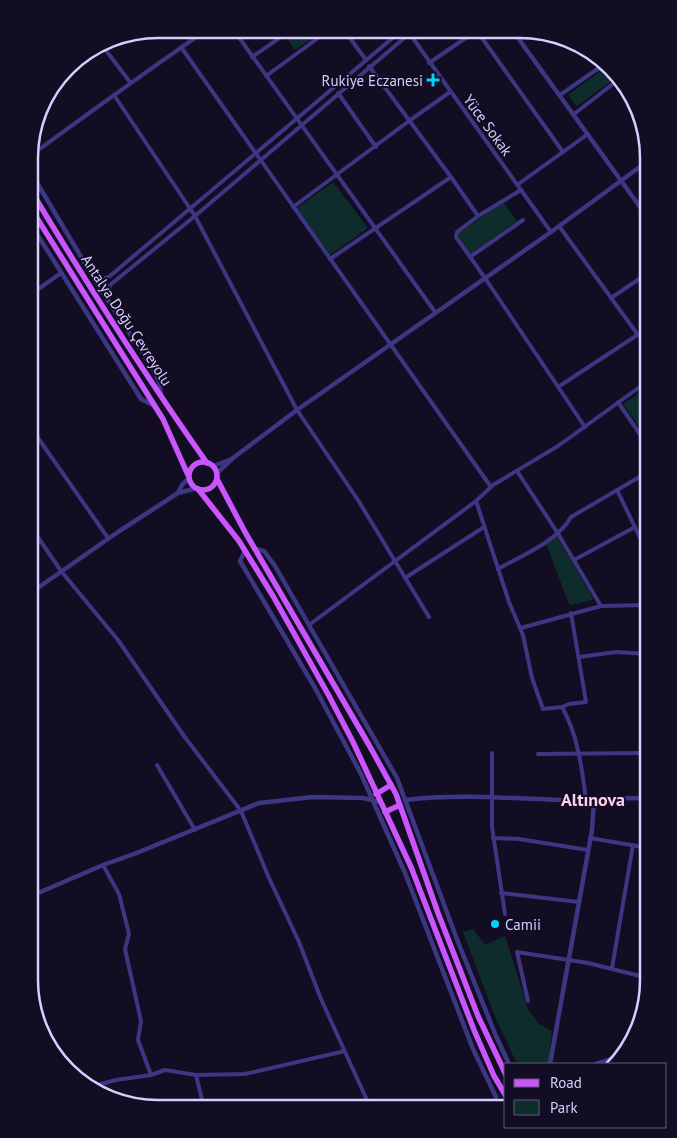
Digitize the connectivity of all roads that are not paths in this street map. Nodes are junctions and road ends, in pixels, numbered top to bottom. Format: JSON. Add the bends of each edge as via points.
{"nodes":[{"id":1,"x":194,"y":38,"type":"edge"},
{"id":2,"x":239,"y":38,"type":"edge"},
{"id":3,"x":279,"y":38,"type":"edge"},
{"id":4,"x":318,"y":38,"type":"edge"},
{"id":5,"x":350,"y":38,"type":"edge"},
{"id":6,"x":392,"y":38,"type":"edge"},
{"id":7,"x":401,"y":38,"type":"edge"},
{"id":8,"x":412,"y":38,"type":"edge"},
{"id":9,"x":466,"y":38,"type":"edge"},
{"id":10,"x":481,"y":38,"type":"edge"},
{"id":11,"x":519,"y":38,"type":"edge"},
{"id":12,"x":181,"y":47,"type":"junction"},
{"id":13,"x":105,"y":50,"type":"edge"},
{"id":14,"x":252,"y":57,"type":"junction"},
{"id":15,"x":366,"y":60,"type":"junction"},
{"id":16,"x":429,"y":63,"type":"junction"},
{"id":17,"x":370,"y":66,"type":"junction"},
{"id":18,"x":599,"y":69,"type":"edge"},
{"id":19,"x":266,"y":76,"type":"junction"},
{"id":20,"x":130,"y":82,"type":"junction"},
{"id":21,"x":614,"y":83,"type":"edge"},
{"id":22,"x":450,"y":92,"type":"junction"},
{"id":23,"x":338,"y":93,"type":"junction"},
{"id":24,"x":114,"y":95,"type":"junction"},
{"id":25,"x":560,"y":95,"type":"junction"},
{"id":26,"x":574,"y":114,"type":"junction"},
{"id":27,"x":296,"y":119,"type":"junction"},
{"id":28,"x":409,"y":120,"type":"junction"},
{"id":29,"x":301,"y":125,"type":"junction"},
{"id":30,"x":588,"y":134,"type":"junction"},
{"id":31,"x":376,"y":147,"type":"junction"},
{"id":32,"x":39,"y":150,"type":"edge"},
{"id":33,"x":564,"y":152,"type":"junction"},
{"id":34,"x":256,"y":154,"type":"junction"},
{"id":35,"x":261,"y":161,"type":"junction"},
{"id":36,"x":640,"y":167,"type":"edge"},
{"id":37,"x":337,"y":176,"type":"junction"},
{"id":38,"x":451,"y":176,"type":"junction"},
{"id":39,"x":621,"y":180,"type":"junction"},
{"id":40,"x":38,"y":184,"type":"edge"},
{"id":41,"x":517,"y":185,"type":"junction"},
{"id":42,"x":520,"y":190,"type":"junction"},
{"id":43,"x":38,"y":202,"type":"edge"},
{"id":44,"x":293,"y":207,"type":"junction"},
{"id":45,"x":640,"y":207,"type":"edge"},
{"id":46,"x":190,"y":208,"type":"junction"},
{"id":47,"x":195,"y":216,"type":"junction"},
{"id":48,"x":478,"y":216,"type":"junction"},
{"id":49,"x":38,"y":220,"type":"edge"},
{"id":50,"x":523,"y":220,"type":"dead end"},
{"id":51,"x":559,"y":226,"type":"junction"},
{"id":52,"x":375,"y":229,"type":"junction"},
{"id":53,"x":551,"y":232,"type":"junction"},
{"id":54,"x":38,"y":236,"type":"edge"},
{"id":55,"x":470,"y":257,"type":"junction"},
{"id":56,"x":330,"y":259,"type":"junction"},
{"id":57,"x":61,"y":273,"type":"junction"},
{"id":58,"x":485,"y":278,"type":"junction"},
{"id":59,"x":640,"y":279,"type":"edge"},
{"id":60,"x":96,"y":282,"type":"junction"},
{"id":61,"x":38,"y":289,"type":"edge"},
{"id":62,"x":611,"y":298,"type":"junction"},
{"id":63,"x":107,"y":299,"type":"junction"},
{"id":64,"x":435,"y":312,"type":"junction"},
{"id":65,"x":638,"y":335,"type":"joint"},
{"id":66,"x":390,"y":344,"type":"junction"},
{"id":67,"x":558,"y":387,"type":"junction"},
{"id":68,"x":640,"y":387,"type":"edge"},
{"id":69,"x":161,"y":396,"type":"junction"},
{"id":70,"x":618,"y":402,"type":"junction"},
{"id":71,"x":155,"y":406,"type":"junction"},
{"id":72,"x":297,"y":410,"type":"junction"},
{"id":73,"x":584,"y":427,"type":"junction"},
{"id":74,"x":640,"y":434,"type":"edge"},
{"id":75,"x":38,"y":437,"type":"edge"},
{"id":76,"x":233,"y":458,"type":"junction"},
{"id":77,"x":207,"y":463,"type":"junction"},
{"id":78,"x":213,"y":466,"type":"junction"},
{"id":79,"x":517,"y":471,"type":"junction"},
{"id":80,"x":189,"y":476,"type":"junction"},
{"id":81,"x":216,"y":477,"type":"junction"},
{"id":82,"x":640,"y":477,"type":"edge"},
{"id":83,"x":491,"y":487,"type":"junction"},
{"id":84,"x":198,"y":489,"type":"junction"},
{"id":85,"x":617,"y":490,"type":"junction"},
{"id":86,"x":178,"y":493,"type":"junction"},
{"id":87,"x":476,"y":501,"type":"junction"},
{"id":88,"x":484,"y":527,"type":"junction"},
{"id":89,"x":635,"y":528,"type":"junction"},
{"id":90,"x":557,"y":532,"type":"junction"},
{"id":91,"x":38,"y":537,"type":"edge"},
{"id":92,"x":640,"y":537,"type":"edge"},
{"id":93,"x":108,"y":538,"type":"junction"},
{"id":94,"x":255,"y":549,"type":"junction"},
{"id":95,"x":245,"y":551,"type":"junction"},
{"id":96,"x":574,"y":560,"type":"junction"},
{"id":97,"x":394,"y":561,"type":"junction"},
{"id":98,"x":498,"y":569,"type":"junction"},
{"id":99,"x":61,"y":571,"type":"junction"},
{"id":100,"x":405,"y":578,"type":"junction"},
{"id":101,"x":38,"y":588,"type":"edge"},
{"id":102,"x":601,"y":606,"type":"junction"},
{"id":103,"x":639,"y":606,"type":"edge"},
{"id":104,"x":572,"y":613,"type":"junction"},
{"id":105,"x":430,"y":617,"type":"dead end"},
{"id":106,"x":309,"y":625,"type":"junction"},
{"id":107,"x":520,"y":628,"type":"junction"},
{"id":108,"x":639,"y":653,"type":"edge"},
{"id":109,"x":579,"y":657,"type":"junction"},
{"id":110,"x":562,"y":707,"type":"junction"},
{"id":111,"x":492,"y":753,"type":"dead end"},
{"id":112,"x":639,"y":753,"type":"edge"},
{"id":113,"x":538,"y":754,"type":"dead end"},
{"id":114,"x":579,"y":755,"type":"junction"},
{"id":115,"x":157,"y":765,"type":"dead end"},
{"id":116,"x":391,"y":786,"type":"junction"},
{"id":117,"x":376,"y":794,"type":"junction"},
{"id":118,"x":492,"y":797,"type":"junction"},
{"id":119,"x":639,"y":798,"type":"edge"},
{"id":120,"x":373,"y":800,"type":"junction"},
{"id":121,"x":405,"y":800,"type":"junction"},
{"id":122,"x":586,"y":800,"type":"junction"},
{"id":123,"x":594,"y":800,"type":"junction"},
{"id":124,"x":380,"y":802,"type":"junction"},
{"id":125,"x":399,"y":803,"type":"junction"},
{"id":126,"x":241,"y":811,"type":"junction"},
{"id":127,"x":385,"y":812,"type":"junction"},
{"id":128,"x":195,"y":830,"type":"junction"},
{"id":129,"x":493,"y":838,"type":"junction"},
{"id":130,"x":590,"y":838,"type":"junction"},
{"id":131,"x":633,"y":845,"type":"junction"},
{"id":132,"x":639,"y":846,"type":"edge"},
{"id":133,"x":588,"y":850,"type":"junction"},
{"id":134,"x":103,"y":865,"type":"junction"},
{"id":135,"x":38,"y":893,"type":"edge"},
{"id":136,"x":501,"y":893,"type":"junction"},
{"id":137,"x":579,"y":902,"type":"junction"},
{"id":138,"x":505,"y":914,"type":"dead end"},
{"id":139,"x":569,"y":959,"type":"junction"},
{"id":140,"x":612,"y":968,"type":"junction"},
{"id":141,"x":639,"y":976,"type":"edge"},
{"id":142,"x":528,"y":1001,"type":"dead end"},
{"id":143,"x":496,"y":1036,"type":"junction"},
{"id":144,"x":473,"y":1049,"type":"junction"},
{"id":145,"x":493,"y":1049,"type":"junction"},
{"id":146,"x":345,"y":1051,"type":"junction"},
{"id":147,"x":485,"y":1057,"type":"junction"},
{"id":148,"x":509,"y":1063,"type":"edge"},
{"id":149,"x":550,"y":1063,"type":"edge"},
{"id":150,"x":504,"y":1071,"type":"edge"},
{"id":151,"x":151,"y":1075,"type":"junction"},
{"id":152,"x":196,"y":1075,"type":"junction"},
{"id":153,"x":99,"y":1085,"type":"edge"},
{"id":154,"x":504,"y":1094,"type":"edge"},
{"id":155,"x":496,"y":1097,"type":"dead end"},
{"id":156,"x":202,"y":1100,"type":"edge"},
{"id":157,"x":367,"y":1100,"type":"edge"}],
"edges":[{"from":1,"to":12,"type":"street"},
{"from":2,"to":14,"type":"street"},
{"from":3,"to":14,"type":"street"},
{"from":4,"to":19,"type":"street"},
{"from":5,"to":15,"type":"street"},
{"from":6,"to":15,"type":"street"},
{"from":7,"to":17,"type":"street"},
{"from":8,"to":16,"type":"street","name":"Yüce Sokak"},
{"from":9,"to":16,"type":"street"},
{"from":10,"to":33,"type":"street"},
{"from":11,"to":25,"type":"street"},
{"from":12,"to":20,"type":"street"},
{"from":12,"to":34,"type":"street"},
{"from":13,"to":20,"type":"street"},
{"from":14,"to":19,"type":"street"},
{"from":15,"to":27,"type":"street"},
{"from":16,"to":22,"type":"street","name":"Yüce Sokak"},
{"from":17,"to":23,"type":"street"},
{"from":17,"to":28,"type":"street"},
{"from":18,"to":25,"type":"street"},
{"from":19,"to":27,"type":"street"},
{"from":20,"to":24,"type":"street"},
{"from":21,"to":26,"type":"street"},
{"from":22,"to":28,"type":"street"},
{"from":22,"to":41,"type":"street","name":"Yüce Sokak"},
{"from":23,"to":29,"type":"street"},
{"from":23,"to":31,"type":"street"},
{"from":24,"to":32,"type":"street"},
{"from":24,"to":46,"type":"street"},
{"from":25,"to":26,"type":"street"},
{"from":26,"to":30,"type":"street"},
{"from":27,"to":29,"type":"street"},
{"from":27,"to":34,"type":"street"},
{"from":28,"to":31,"type":"street"},
{"from":28,"to":38,"type":"street"},
{"from":29,"to":35,"type":"street"},
{"from":29,"to":37,"type":"street"},
{"from":30,"to":33,"type":"street"},
{"from":30,"to":39,"type":"street"},
{"from":31,"to":37,"type":"street"},
{"from":33,"to":41,"type":"street"},
{"from":34,"to":35,"type":"street"},
{"from":34,"to":46,"type":"street"},
{"from":35,"to":44,"type":"street"},
{"from":35,"to":47,"type":"street"},
{"from":36,"to":39,"type":"street"},
{"from":37,"to":44,"type":"street"},
{"from":37,"to":52,"type":"street"},
{"from":38,"to":48,"type":"street"},
{"from":38,"to":52,"type":"street"},
{"from":39,"to":45,"type":"street"},
{"from":39,"to":51,"type":"street"},
{"from":40,"to":60,"type":"street"},
{"from":41,"to":42,"type":"street","name":"Yüce Sokak"},
{"from":42,"to":48,"type":"street"},
{"from":42,"to":53,"type":"street","name":"Yüce Sokak"},
{"from":43,"to":69,"type":"main road","name":"Antalya Doğu Çevreyolu"},
{"from":44,"to":56,"type":"street"},
{"from":46,"to":47,"type":"street"},
{"from":46,"to":60,"type":"street","via":[[110,276]]},
{"from":47,"to":63,"type":"street","via":[[110,286]]},
{"from":47,"to":72,"type":"street"},
{"from":48,"to":55,"type":"street","via":[[455,234]]},
{"from":49,"to":71,"type":"main road","name":"Antalya Doğu Çevreyolu"},
{"from":50,"to":55,"type":"street"},
{"from":51,"to":53,"type":"street"},
{"from":51,"to":62,"type":"street"},
{"from":52,"to":56,"type":"street"},
{"from":52,"to":64,"type":"street"},
{"from":53,"to":58,"type":"street"},
{"from":54,"to":57,"type":"street"},
{"from":55,"to":58,"type":"street"},
{"from":56,"to":66,"type":"street"},
{"from":57,"to":61,"type":"street"},
{"from":57,"to":71,"type":"street","via":[[141,399]]},
{"from":58,"to":64,"type":"street"},
{"from":58,"to":67,"type":"street"},
{"from":59,"to":62,"type":"street"},
{"from":60,"to":63,"type":"street"},
{"from":62,"to":65,"type":"street"},
{"from":63,"to":69,"type":"street","via":[[155,372]]},
{"from":64,"to":66,"type":"street"},
{"from":65,"to":67,"type":"street"},
{"from":66,"to":72,"type":"street"},
{"from":66,"to":83,"type":"street"},
{"from":67,"to":73,"type":"street"},
{"from":68,"to":70,"type":"street"},
{"from":69,"to":77,"type":"main road","name":"Antalya Doğu Çevreyolu"},
{"from":70,"to":73,"type":"street"},
{"from":70,"to":74,"type":"street"},
{"from":71,"to":80,"type":"main road","name":"Antalya Doğu Çevreyolu"},
{"from":72,"to":76,"type":"street"},
{"from":72,"to":97,"type":"street","via":[[358,500]]},
{"from":73,"to":79,"type":"street"},
{"from":75,"to":93,"type":"street"},
{"from":76,"to":78,"type":"street"},
{"from":76,"to":81,"type":"street"},
{"from":77,"to":78,"type":"main road"},
{"from":77,"to":80,"type":"main road","via":[[195,464]]},
{"from":78,"to":81,"type":"main road"},
{"from":79,"to":83,"type":"street"},
{"from":79,"to":90,"type":"street"},
{"from":80,"to":84,"type":"main road","via":[[191,484]]},
{"from":80,"to":86,"type":"street"},
{"from":81,"to":84,"type":"main road","via":[[211,487]]},
{"from":81,"to":94,"type":"main road"},
{"from":82,"to":85,"type":"street"},
{"from":83,"to":87,"type":"street"},
{"from":84,"to":86,"type":"street"},
{"from":84,"to":95,"type":"main road"},
{"from":85,"to":89,"type":"street"},
{"from":85,"to":90,"type":"street","via":[[571,517]]},
{"from":86,"to":93,"type":"street"},
{"from":87,"to":88,"type":"street"},
{"from":87,"to":97,"type":"street"},
{"from":88,"to":98,"type":"street"},
{"from":88,"to":100,"type":"street"},
{"from":89,"to":92,"type":"street"},
{"from":89,"to":96,"type":"street"},
{"from":90,"to":96,"type":"street"},
{"from":90,"to":98,"type":"street","via":[[543,544]]},
{"from":91,"to":99,"type":"street"},
{"from":93,"to":99,"type":"street"},
{"from":94,"to":106,"type":"street","via":[[264,551]]},
{"from":94,"to":116,"type":"main road"},
{"from":95,"to":117,"type":"main road","via":[[329,696]]},
{"from":95,"to":120,"type":"street","via":[[240,561],[336,726]]},
{"from":96,"to":102,"type":"street"},
{"from":97,"to":100,"type":"street"},
{"from":97,"to":106,"type":"street"},
{"from":98,"to":107,"type":"street"},
{"from":99,"to":101,"type":"street"},
{"from":99,"to":126,"type":"street","via":[[118,640]]},
{"from":100,"to":105,"type":"street"},
{"from":102,"to":103,"type":"street"},
{"from":102,"to":104,"type":"street"},
{"from":104,"to":107,"type":"street"},
{"from":104,"to":109,"type":"street"},
{"from":106,"to":121,"type":"street","via":[[397,778]]},
{"from":107,"to":110,"type":"street","via":[[543,709]]},
{"from":108,"to":109,"type":"street","via":[[616,652]]},
{"from":109,"to":110,"type":"street","via":[[586,702]]},
{"from":110,"to":114,"type":"street"},
{"from":111,"to":118,"type":"street"},
{"from":112,"to":114,"type":"street"},
{"from":113,"to":114,"type":"street"},
{"from":114,"to":122,"type":"street"},
{"from":115,"to":128,"type":"street"},
{"from":116,"to":117,"type":"main road"},
{"from":116,"to":125,"type":"main road"},
{"from":117,"to":124,"type":"main road"},
{"from":118,"to":121,"type":"street"},
{"from":118,"to":122,"type":"street"},
{"from":118,"to":129,"type":"street"},
{"from":119,"to":123,"type":"street"},
{"from":120,"to":124,"type":"street"},
{"from":120,"to":126,"type":"street","via":[[313,797],[260,803]]},
{"from":120,"to":144,"type":"street"},
{"from":121,"to":125,"type":"street"},
{"from":121,"to":143,"type":"street"},
{"from":122,"to":123,"type":"street"},
{"from":123,"to":130,"type":"street"},
{"from":124,"to":127,"type":"main road"},
{"from":125,"to":127,"type":"main road"},
{"from":125,"to":145,"type":"main road","via":[[438,913]]},
{"from":126,"to":128,"type":"street"},
{"from":126,"to":146,"type":"street"},
{"from":127,"to":147,"type":"main road","via":[[411,867]]},
{"from":128,"to":134,"type":"street"},
{"from":129,"to":133,"type":"street"},
{"from":129,"to":136,"type":"street"},
{"from":130,"to":131,"type":"street"},
{"from":130,"to":133,"type":"street"},
{"from":131,"to":132,"type":"street"},
{"from":131,"to":140,"type":"street"},
{"from":133,"to":137,"type":"street"},
{"from":134,"to":135,"type":"street"},
{"from":134,"to":151,"type":"street","via":[[119,894],[129,934],[125,950],[141,1021],[138,1040]]},
{"from":136,"to":137,"type":"street"},
{"from":136,"to":138,"type":"street"},
{"from":137,"to":139,"type":"street"},
{"from":139,"to":140,"type":"street"},
{"from":139,"to":142,"type":"street","via":[[516,952]]},
{"from":139,"to":149,"type":"street"},
{"from":140,"to":141,"type":"street"},
{"from":143,"to":145,"type":"street"},
{"from":143,"to":148,"type":"street"},
{"from":144,"to":147,"type":"street"},
{"from":144,"to":155,"type":"street"},
{"from":145,"to":150,"type":"main road"},
{"from":146,"to":152,"type":"street","via":[[245,1074]]},
{"from":146,"to":157,"type":"street"},
{"from":147,"to":154,"type":"main road"},
{"from":151,"to":152,"type":"street","via":[[165,1070]]},
{"from":151,"to":153,"type":"street"},
{"from":152,"to":156,"type":"street"}]}
